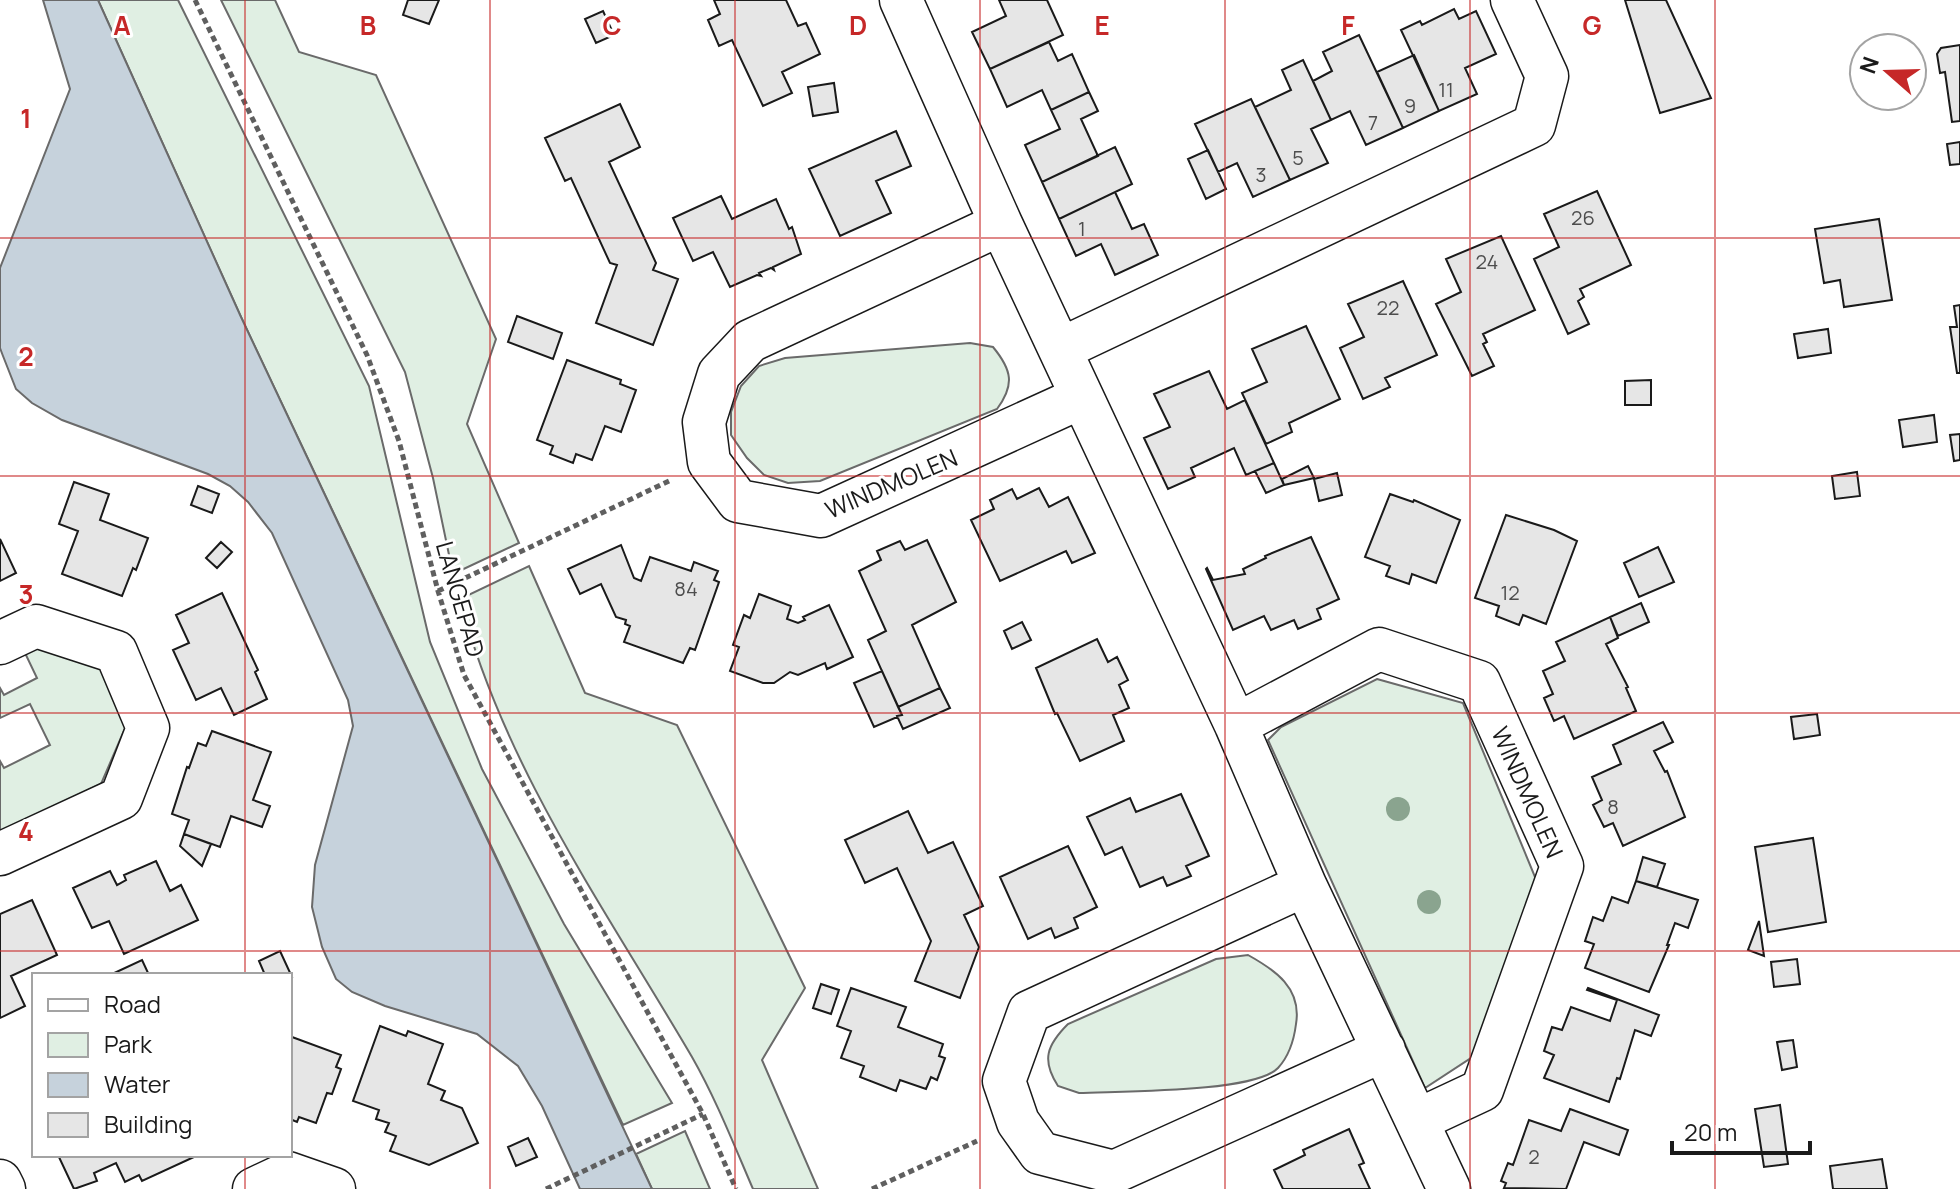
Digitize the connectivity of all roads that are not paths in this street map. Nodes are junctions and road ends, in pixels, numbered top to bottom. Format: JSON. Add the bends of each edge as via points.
{"nodes":[{"id":1,"x":901,"y":0,"type":"edge"},
{"id":2,"x":1512,"y":0,"type":"edge"},
{"id":3,"x":1001,"y":224,"type":"junction"},
{"id":4,"x":1061,"y":349,"type":"junction"},
{"id":5,"x":1082,"y":397,"type":"junction"},
{"id":6,"x":0,"y":643,"type":"edge"},
{"id":7,"x":1236,"y":725,"type":"junction"},
{"id":8,"x":0,"y":854,"type":"edge"},
{"id":9,"x":1305,"y":885,"type":"junction"},
{"id":10,"x":1384,"y":1050,"type":"junction"},
{"id":11,"x":1418,"y":1120,"type":"junction"},
{"id":12,"x":0,"y":1181,"type":"edge"},
{"id":13,"x":4,"y":1189,"type":"edge"},
{"id":14,"x":254,"y":1189,"type":"edge"},
{"id":15,"x":334,"y":1189,"type":"edge"},
{"id":16,"x":1449,"y":1189,"type":"edge"}],
"edges":[{"from":1,"to":3,"type":"street"},
{"from":2,"to":4,"type":"street","via":[[1547,76],[1534,125]]},
{"from":3,"to":4,"type":"street"},
{"from":3,"to":5,"type":"street","name":"WINDMOLEN","via":[[750,341],[719,374],[704,422],[709,462],[738,501],[821,516]]},
{"from":4,"to":5,"type":"street"},
{"from":5,"to":7,"type":"street"},
{"from":6,"to":8,"type":"street","via":[[36,626],[116,652],[148,728],[121,798]]},
{"from":7,"to":9,"type":"street"},
{"from":7,"to":11,"type":"street","name":"WINDMOLEN","via":[[1379,649],[1479,682],[1562,866],[1482,1090]]},
{"from":9,"to":10,"type":"street"},
{"from":9,"to":10,"type":"street","via":[[1029,1012],[1004,1081],[1018,1122],[1040,1153],[1114,1172]]},
{"from":10,"to":11,"type":"street"},
{"from":11,"to":16,"type":"street"},
{"from":12,"to":13,"type":"street"},
{"from":14,"to":15,"type":"street","via":[[288,1173]]}]}
